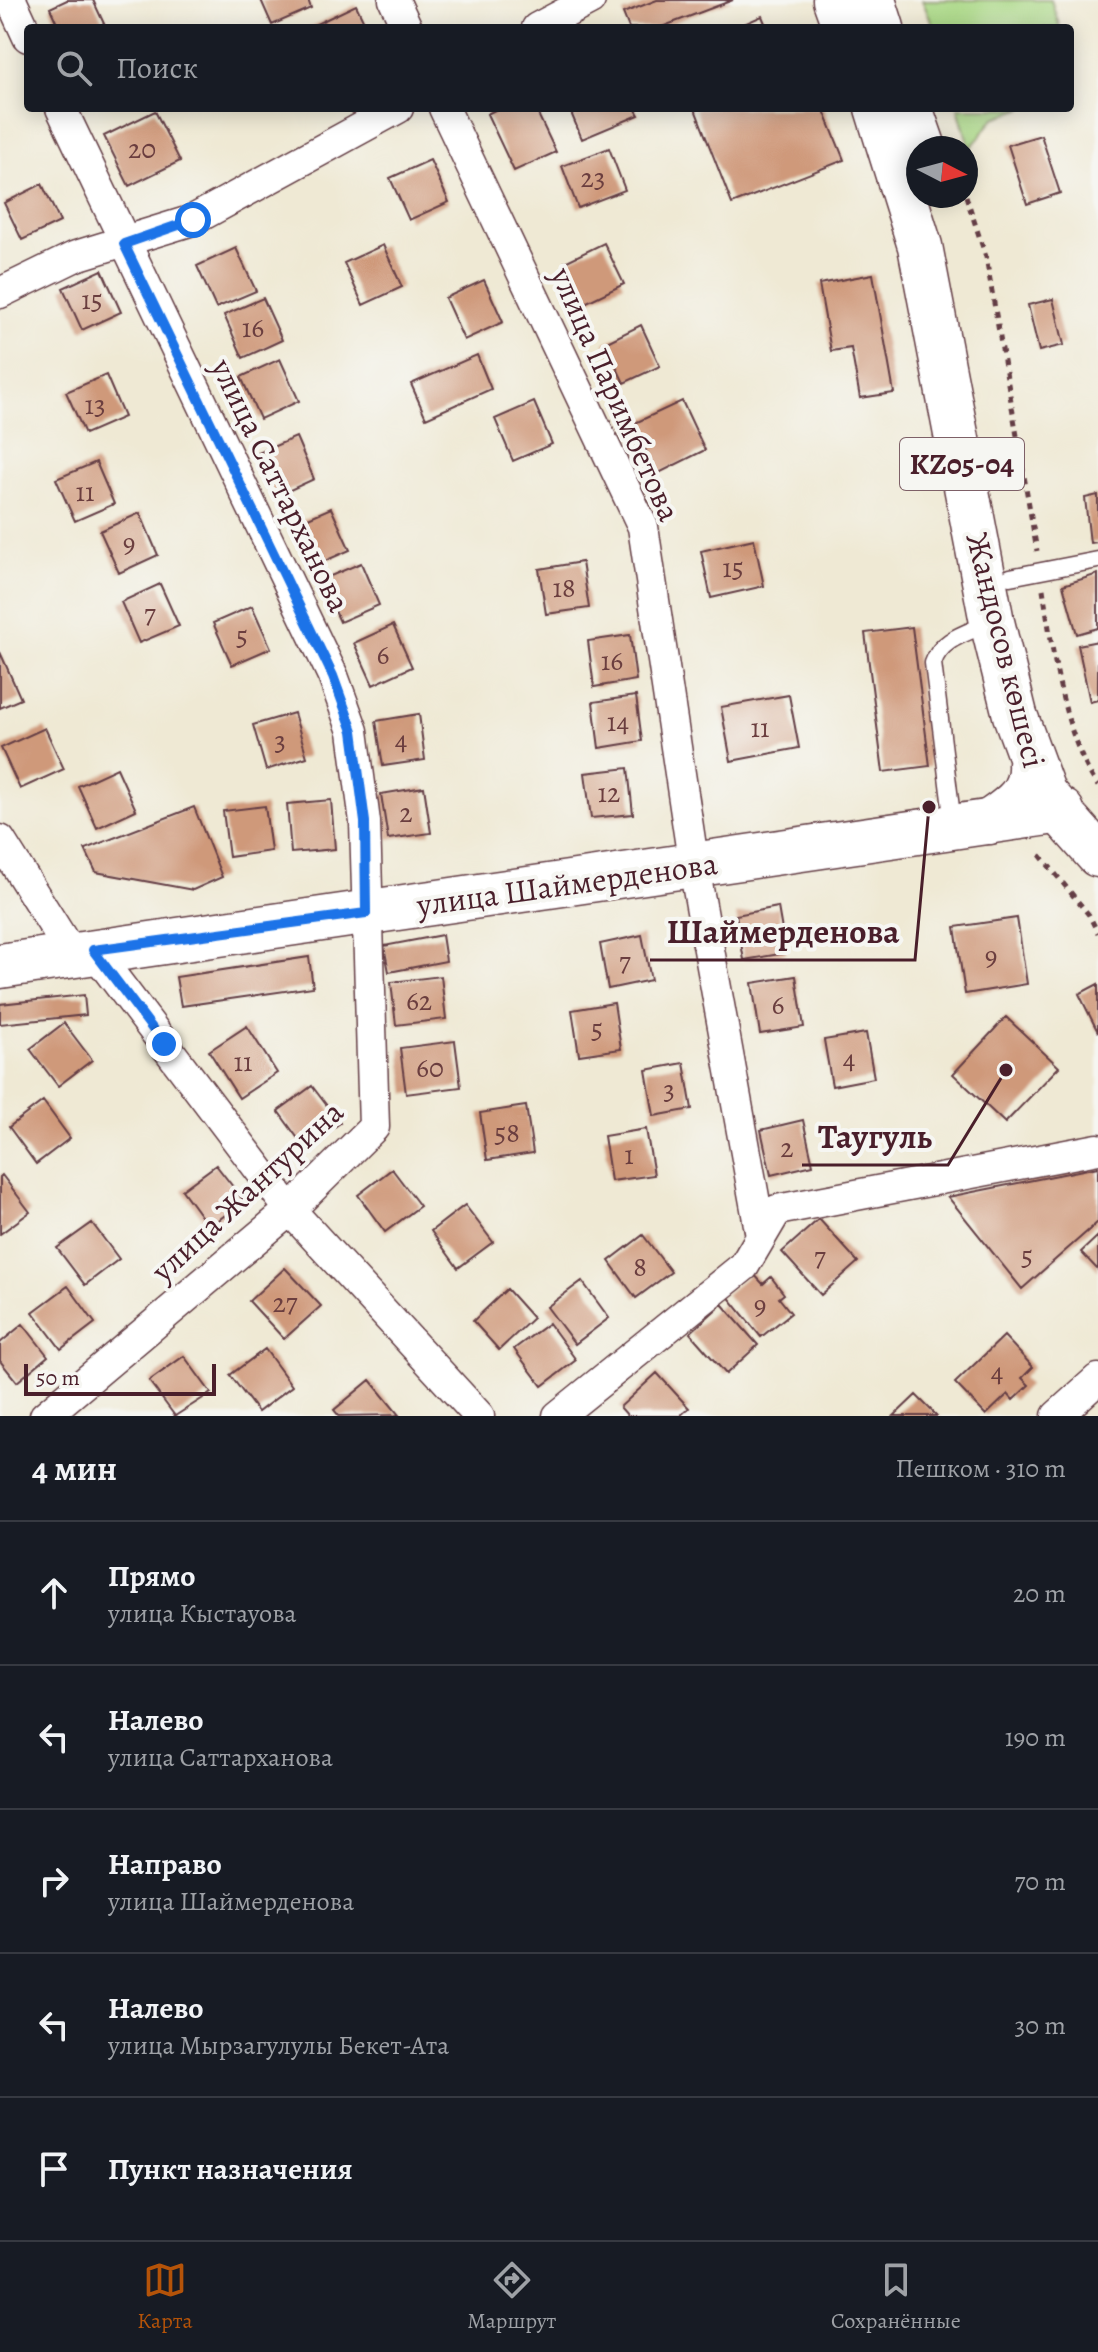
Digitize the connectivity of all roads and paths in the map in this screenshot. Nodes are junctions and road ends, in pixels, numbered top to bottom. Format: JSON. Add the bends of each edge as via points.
{"nodes":[{"id":1,"x":11,"y":0,"type":"edge"},
{"id":2,"x":394,"y":0,"type":"edge"},
{"id":3,"x":590,"y":0,"type":"edge"},
{"id":4,"x":835,"y":0,"type":"edge"},
{"id":5,"x":873,"y":0,"type":"edge"},
{"id":6,"x":405,"y":24,"type":"edge"},
{"id":7,"x":545,"y":24,"type":"edge"},
{"id":8,"x":844,"y":24,"type":"edge"},
{"id":9,"x":881,"y":24,"type":"edge"},
{"id":10,"x":24,"y":28,"type":"edge"},
{"id":11,"x":63,"y":112,"type":"edge"},
{"id":12,"x":391,"y":112,"type":"edge"},
{"id":13,"x":446,"y":112,"type":"edge"},
{"id":14,"x":878,"y":112,"type":"edge"},
{"id":15,"x":911,"y":112,"type":"edge"},
{"id":16,"x":920,"y":136,"type":"edge"},
{"id":17,"x":940,"y":208,"type":"edge"},
{"id":18,"x":970,"y":208,"type":"edge"},
{"id":19,"x":124,"y":244,"type":"junction"},
{"id":20,"x":0,"y":293,"type":"edge"},
{"id":21,"x":1098,"y":560,"type":"edge"},
{"id":22,"x":1025,"y":575,"type":"junction"},
{"id":23,"x":992,"y":622,"type":"junction"},
{"id":24,"x":1030,"y":763,"type":"junction"},
{"id":25,"x":1098,"y":786,"type":"edge"},
{"id":26,"x":1062,"y":811,"type":"junction"},
{"id":27,"x":971,"y":825,"type":"junction"},
{"id":28,"x":0,"y":840,"type":"edge"},
{"id":29,"x":1040,"y":855,"type":"dead end"},
{"id":30,"x":1098,"y":855,"type":"edge"},
{"id":31,"x":694,"y":867,"type":"junction"},
{"id":32,"x":366,"y":913,"type":"junction"},
{"id":33,"x":1098,"y":933,"type":"edge"},
{"id":34,"x":82,"y":951,"type":"junction"},
{"id":35,"x":0,"y":966,"type":"edge"},
{"id":36,"x":1098,"y":1149,"type":"edge"},
{"id":37,"x":290,"y":1210,"type":"junction"},
{"id":38,"x":761,"y":1236,"type":"junction"},
{"id":39,"x":1098,"y":1379,"type":"edge"},
{"id":40,"x":45,"y":1416,"type":"edge"},
{"id":41,"x":479,"y":1416,"type":"edge"},
{"id":42,"x":558,"y":1416,"type":"edge"},
{"id":43,"x":1057,"y":1416,"type":"edge"}],
"edges":[{"from":1,"to":10,"type":"street"},
{"from":2,"to":6,"type":"street"},
{"from":3,"to":7,"type":"street"},
{"from":4,"to":8,"type":"main road"},
{"from":5,"to":9,"type":"main road"},
{"from":11,"to":19,"type":"street","name":"улица Саттарханова"},
{"from":12,"to":19,"type":"street","via":[[193,220]]},
{"from":13,"to":31,"type":"street","name":"улица Паримбетова","via":[[643,527]]},
{"from":14,"to":23,"type":"main road","name":"Жандосов көшесі","number":"KZ05-04","via":[[920,246]]},
{"from":15,"to":16,"type":"main road"},
{"from":17,"to":22,"type":"main road","name":"Жандосов көшесі","number":"KZ05-04"},
{"from":18,"to":22,"type":"path","via":[[986,257]]},
{"from":19,"to":20,"type":"street","via":[[76,256]]},
{"from":19,"to":32,"type":"street","name":"улица Саттарханова","via":[[333,676],[353,731],[365,822]]},
{"from":21,"to":22,"type":"lane"},
{"from":22,"to":25,"type":"path","via":[[1050,632],[1086,769]]},
{"from":22,"to":26,"type":"main road","name":"Жандосов көшесі","number":"KZ05-04","via":[[1039,706],[1065,782]]},
{"from":23,"to":24,"type":"main road","name":"Жандосов көшесі","number":"KZ05-04"},
{"from":23,"to":27,"type":"lane","via":[[946,643],[933,663]]},
{"from":24,"to":26,"type":"main road","name":"Жандосов көшесі","number":"KZ05-04","via":[[1044,794]]},
{"from":24,"to":27,"type":"main road","via":[[1031,780],[1018,802]]},
{"from":26,"to":27,"type":"main road","name":"улица Шаймерденова"},
{"from":26,"to":30,"type":"main road","name":"Жандосов көшесі","number":"KZ05-04"},
{"from":27,"to":31,"type":"main road","name":"улица Шаймерденова"},
{"from":28,"to":34,"type":"street"},
{"from":29,"to":33,"type":"path"},
{"from":31,"to":32,"type":"main road","name":"улица Шаймерденова"},
{"from":31,"to":38,"type":"street","name":"улица Паримбетова"},
{"from":32,"to":34,"type":"main road","name":"улица Шаймерденова"},
{"from":32,"to":37,"type":"street","name":"улица Жантурина","via":[[374,1127]]},
{"from":34,"to":35,"type":"main road","name":"улица Шаймерденова"},
{"from":34,"to":37,"type":"street"},
{"from":36,"to":38,"type":"street","via":[[777,1210]]},
{"from":37,"to":40,"type":"street","name":"улица Жантурина"},
{"from":37,"to":41,"type":"street"},
{"from":38,"to":42,"type":"street","via":[[744,1266]]},
{"from":39,"to":43,"type":"street"}]}
